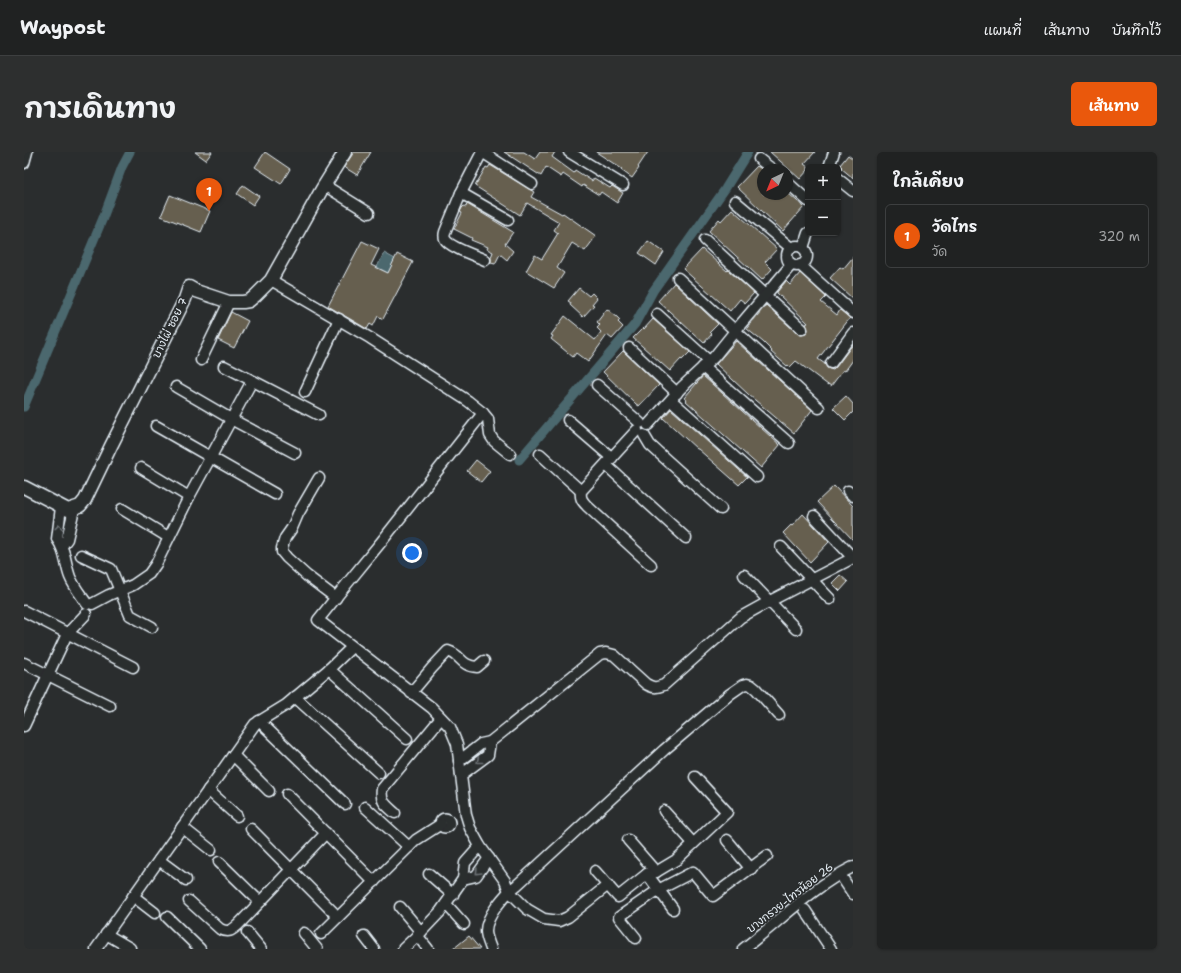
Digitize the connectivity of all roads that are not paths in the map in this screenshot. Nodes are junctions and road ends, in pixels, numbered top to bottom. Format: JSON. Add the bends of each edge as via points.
{"nodes":[{"id":1,"x":27,"y":152,"type":"edge"},
{"id":2,"x":345,"y":152,"type":"edge"},
{"id":3,"x":482,"y":152,"type":"edge"},
{"id":4,"x":574,"y":153,"type":"edge"},
{"id":5,"x":832,"y":153,"type":"edge"},
{"id":6,"x":759,"y":159,"type":"dead end"},
{"id":7,"x":24,"y":163,"type":"edge"},
{"id":8,"x":765,"y":164,"type":"edge"},
{"id":9,"x":830,"y":164,"type":"edge"},
{"id":10,"x":841,"y":182,"type":"edge"},
{"id":11,"x":532,"y":184,"type":"dead end"},
{"id":12,"x":324,"y":185,"type":"junction"},
{"id":13,"x":622,"y":185,"type":"dead end"},
{"id":14,"x":793,"y":187,"type":"edge"},
{"id":15,"x":853,"y":192,"type":"edge"},
{"id":16,"x":461,"y":193,"type":"junction"},
{"id":17,"x":807,"y":200,"type":"edge"},
{"id":18,"x":734,"y":201,"type":"dead end"},
{"id":19,"x":369,"y":213,"type":"dead end"},
{"id":20,"x":508,"y":220,"type":"dead end"},
{"id":21,"x":807,"y":236,"type":"edge"},
{"id":22,"x":705,"y":240,"type":"dead end"},
{"id":23,"x":791,"y":248,"type":"junction"},
{"id":24,"x":803,"y":248,"type":"junction"},
{"id":25,"x":485,"y":260,"type":"dead end"},
{"id":26,"x":796,"y":264,"type":"junction"},
{"id":27,"x":678,"y":278,"type":"dead end"},
{"id":28,"x":271,"y":280,"type":"junction"},
{"id":29,"x":765,"y":295,"type":"junction"},
{"id":30,"x":229,"y":302,"type":"junction"},
{"id":31,"x":853,"y":313,"type":"edge"},
{"id":32,"x":657,"y":314,"type":"dead end"},
{"id":33,"x":339,"y":319,"type":"junction"},
{"id":34,"x":802,"y":329,"type":"dead end"},
{"id":35,"x":735,"y":331,"type":"junction"},
{"id":36,"x":853,"y":333,"type":"edge"},
{"id":37,"x":629,"y":348,"type":"dead end"},
{"id":38,"x":201,"y":360,"type":"dead end"},
{"id":39,"x":831,"y":363,"type":"dead end"},
{"id":40,"x":706,"y":364,"type":"junction"},
{"id":41,"x":224,"y":366,"type":"dead end"},
{"id":42,"x":252,"y":381,"type":"junction"},
{"id":43,"x":597,"y":385,"type":"dead end"},
{"id":44,"x":176,"y":387,"type":"dead end"},
{"id":45,"x":305,"y":392,"type":"dead end"},
{"id":46,"x":674,"y":396,"type":"junction"},
{"id":47,"x":819,"y":408,"type":"dead end"},
{"id":48,"x":483,"y":413,"type":"junction"},
{"id":49,"x":319,"y":415,"type":"dead end"},
{"id":50,"x":231,"y":419,"type":"junction"},
{"id":51,"x":568,"y":420,"type":"dead end"},
{"id":52,"x":156,"y":426,"type":"dead end"},
{"id":53,"x":642,"y":428,"type":"junction"},
{"id":54,"x":789,"y":443,"type":"dead end"},
{"id":55,"x":295,"y":452,"type":"dead end"},
{"id":56,"x":510,"y":454,"type":"dead end"},
{"id":57,"x":540,"y":454,"type":"dead end"},
{"id":58,"x":210,"y":458,"type":"junction"},
{"id":59,"x":609,"y":462,"type":"junction"},
{"id":60,"x":141,"y":468,"type":"dead end"},
{"id":61,"x":757,"y":477,"type":"dead end"},
{"id":62,"x":319,"y":478,"type":"dead end"},
{"id":63,"x":24,"y":487,"type":"edge"},
{"id":64,"x":581,"y":491,"type":"junction"},
{"id":65,"x":275,"y":494,"type":"dead end"},
{"id":66,"x":189,"y":497,"type":"junction"},
{"id":67,"x":61,"y":507,"type":"junction"},
{"id":68,"x":122,"y":508,"type":"dead end"},
{"id":69,"x":74,"y":509,"type":"junction"},
{"id":70,"x":721,"y":509,"type":"dead end"},
{"id":71,"x":814,"y":516,"type":"dead end"},
{"id":72,"x":168,"y":537,"type":"junction"},
{"id":73,"x":686,"y":538,"type":"dead end"},
{"id":74,"x":62,"y":546,"type":"junction"},
{"id":75,"x":782,"y":547,"type":"dead end"},
{"id":76,"x":80,"y":555,"type":"dead end"},
{"id":77,"x":853,"y":558,"type":"edge"},
{"id":78,"x":651,"y":565,"type":"dead end"},
{"id":79,"x":744,"y":575,"type":"dead end"},
{"id":80,"x":812,"y":579,"type":"junction"},
{"id":81,"x":120,"y":590,"type":"junction"},
{"id":82,"x":336,"y":598,"type":"junction"},
{"id":83,"x":830,"y":599,"type":"dead end"},
{"id":84,"x":770,"y":601,"type":"junction"},
{"id":85,"x":88,"y":607,"type":"junction"},
{"id":86,"x":24,"y":612,"type":"edge"},
{"id":87,"x":152,"y":627,"type":"dead end"},
{"id":88,"x":796,"y":629,"type":"dead end"},
{"id":89,"x":67,"y":634,"type":"junction"},
{"id":90,"x":352,"y":647,"type":"junction"},
{"id":91,"x":484,"y":661,"type":"dead end"},
{"id":92,"x":24,"y":663,"type":"edge"},
{"id":93,"x":133,"y":667,"type":"dead end"},
{"id":94,"x":329,"y":669,"type":"junction"},
{"id":95,"x":47,"y":675,"type":"junction"},
{"id":96,"x":411,"y":693,"type":"junction"},
{"id":97,"x":295,"y":697,"type":"junction"},
{"id":98,"x":110,"y":706,"type":"dead end"},
{"id":99,"x":26,"y":715,"type":"edge"},
{"id":100,"x":778,"y":715,"type":"dead end"},
{"id":101,"x":441,"y":718,"type":"junction"},
{"id":102,"x":259,"y":721,"type":"junction"},
{"id":103,"x":24,"y":726,"type":"edge"},
{"id":104,"x":407,"y":739,"type":"dead end"},
{"id":105,"x":490,"y":742,"type":"junction"},
{"id":106,"x":233,"y":755,"type":"junction"},
{"id":107,"x":459,"y":761,"type":"junction"},
{"id":108,"x":379,"y":773,"type":"dead end"},
{"id":109,"x":461,"y":775,"type":"junction"},
{"id":110,"x":695,"y":777,"type":"dead end"},
{"id":111,"x":208,"y":790,"type":"junction"},
{"id":112,"x":269,"y":790,"type":"dead end"},
{"id":113,"x":287,"y":794,"type":"dead end"},
{"id":114,"x":346,"y":804,"type":"dead end"},
{"id":115,"x":365,"y":807,"type":"dead end"},
{"id":116,"x":664,"y":811,"type":"dead end"},
{"id":117,"x":395,"y":813,"type":"dead end"},
{"id":118,"x":466,"y":815,"type":"junction"},
{"id":119,"x":237,"y":816,"type":"dead end"},
{"id":120,"x":182,"y":827,"type":"junction"},
{"id":121,"x":251,"y":829,"type":"dead end"},
{"id":122,"x":326,"y":832,"type":"junction"},
{"id":123,"x":628,"y":840,"type":"dead end"},
{"id":124,"x":727,"y":840,"type":"dead end"},
{"id":125,"x":693,"y":843,"type":"junction"},
{"id":126,"x":480,"y":846,"type":"junction"},
{"id":127,"x":409,"y":847,"type":"junction"},
{"id":128,"x":211,"y":850,"type":"dead end"},
{"id":129,"x":767,"y":856,"type":"dead end"},
{"id":130,"x":489,"y":858,"type":"junction"},
{"id":131,"x":158,"y":860,"type":"junction"},
{"id":132,"x":219,"y":862,"type":"dead end"},
{"id":133,"x":853,"y":867,"type":"edge"},
{"id":134,"x":751,"y":868,"type":"junction"},
{"id":135,"x":292,"y":869,"type":"junction"},
{"id":136,"x":595,"y":871,"type":"dead end"},
{"id":137,"x":652,"y":873,"type":"junction"},
{"id":138,"x":429,"y":874,"type":"dead end"},
{"id":139,"x":463,"y":879,"type":"junction"},
{"id":140,"x":843,"y":879,"type":"dead end"},
{"id":141,"x":186,"y":880,"type":"dead end"},
{"id":142,"x":374,"y":882,"type":"junction"},
{"id":143,"x":608,"y":885,"type":"junction"},
{"id":144,"x":658,"y":890,"type":"junction"},
{"id":145,"x":509,"y":891,"type":"junction"},
{"id":146,"x":853,"y":894,"type":"edge"},
{"id":147,"x":453,"y":895,"type":"junction"},
{"id":148,"x":133,"y":896,"type":"junction"},
{"id":149,"x":189,"y":901,"type":"dead end"},
{"id":150,"x":260,"y":902,"type":"junction"},
{"id":151,"x":446,"y":904,"type":"junction"},
{"id":152,"x":400,"y":907,"type":"dead end"},
{"id":153,"x":673,"y":909,"type":"dead end"},
{"id":154,"x":805,"y":910,"type":"dead end"},
{"id":155,"x":155,"y":914,"type":"dead end"},
{"id":156,"x":338,"y":916,"type":"junction"},
{"id":157,"x":167,"y":917,"type":"dead end"},
{"id":158,"x":464,"y":924,"type":"dead end"},
{"id":159,"x":247,"y":932,"type":"dead end"},
{"id":160,"x":304,"y":933,"type":"dead end"},
{"id":161,"x":106,"y":934,"type":"junction"},
{"id":162,"x":321,"y":934,"type":"dead end"},
{"id":163,"x":419,"y":934,"type":"junction"},
{"id":164,"x":364,"y":936,"type":"dead end"},
{"id":165,"x":636,"y":938,"type":"dead end"},
{"id":166,"x":130,"y":948,"type":"edge"},
{"id":167,"x":96,"y":949,"type":"edge"},
{"id":168,"x":200,"y":949,"type":"edge"},
{"id":169,"x":261,"y":949,"type":"edge"},
{"id":170,"x":317,"y":949,"type":"edge"},
{"id":171,"x":374,"y":949,"type":"edge"},
{"id":172,"x":403,"y":949,"type":"edge"},
{"id":173,"x":428,"y":949,"type":"edge"},
{"id":174,"x":490,"y":949,"type":"edge"},
{"id":175,"x":743,"y":949,"type":"edge"},
{"id":176,"x":831,"y":949,"type":"edge"}],
"edges":[{"from":1,"to":7,"type":"street"},
{"from":2,"to":12,"type":"street","name":"บางไผ่ ซอย 7"},
{"from":3,"to":11,"type":"street"},
{"from":3,"to":16,"type":"street"},
{"from":4,"to":13,"type":"street"},
{"from":5,"to":9,"type":"street"},
{"from":6,"to":8,"type":"street"},
{"from":10,"to":15,"type":"street"},
{"from":12,"to":19,"type":"street"},
{"from":12,"to":28,"type":"street","name":"บางไผ่ ซอย 7"},
{"from":14,"to":17,"type":"street"},
{"from":16,"to":20,"type":"street"},
{"from":16,"to":25,"type":"street","via":[[444,237],[451,244]]},
{"from":18,"to":23,"type":"street"},
{"from":21,"to":24,"type":"street"},
{"from":22,"to":29,"type":"street"},
{"from":23,"to":24,"type":"street"},
{"from":23,"to":26,"type":"street","via":[[788,252],[789,261]]},
{"from":24,"to":26,"type":"street","via":[[807,257],[805,262]]},
{"from":26,"to":29,"type":"street"},
{"from":26,"to":31,"type":"street"},
{"from":27,"to":35,"type":"street"},
{"from":28,"to":30,"type":"street","name":"บางไผ่ ซอย 7","via":[[249,300]]},
{"from":28,"to":33,"type":"street"},
{"from":29,"to":34,"type":"street"},
{"from":29,"to":35,"type":"street"},
{"from":30,"to":38,"type":"street"},
{"from":30,"to":69,"type":"street","name":"บางไผ่ ซอย 7","via":[[189,287],[85,500]]},
{"from":32,"to":40,"type":"street"},
{"from":33,"to":45,"type":"street"},
{"from":33,"to":48,"type":"street","via":[[454,391]]},
{"from":35,"to":40,"type":"street"},
{"from":35,"to":47,"type":"street"},
{"from":36,"to":39,"type":"street"},
{"from":37,"to":46,"type":"street"},
{"from":40,"to":46,"type":"street"},
{"from":40,"to":54,"type":"street"},
{"from":41,"to":42,"type":"street"},
{"from":42,"to":49,"type":"street"},
{"from":42,"to":50,"type":"street"},
{"from":43,"to":53,"type":"street"},
{"from":44,"to":50,"type":"street"},
{"from":46,"to":53,"type":"street"},
{"from":46,"to":61,"type":"street"},
{"from":48,"to":56,"type":"street","via":[[488,419],[490,436]]},
{"from":48,"to":82,"type":"street"},
{"from":50,"to":55,"type":"street"},
{"from":50,"to":58,"type":"street"},
{"from":51,"to":59,"type":"street"},
{"from":52,"to":58,"type":"street"},
{"from":53,"to":59,"type":"street"},
{"from":53,"to":70,"type":"street","via":[[650,445]]},
{"from":57,"to":64,"type":"street"},
{"from":58,"to":65,"type":"street"},
{"from":58,"to":66,"type":"street"},
{"from":59,"to":64,"type":"street"},
{"from":59,"to":73,"type":"street"},
{"from":60,"to":66,"type":"street"},
{"from":62,"to":82,"type":"street","via":[[285,538],[282,552],[307,576]]},
{"from":63,"to":67,"type":"street"},
{"from":64,"to":78,"type":"street","via":[[580,497],[583,502]]},
{"from":66,"to":72,"type":"street"},
{"from":67,"to":69,"type":"street"},
{"from":74,"to":67,"type":"street","one_way":true,"via":[[57,539]]},
{"from":68,"to":72,"type":"street"},
{"from":69,"to":74,"type":"street","via":[[67,539]]},
{"from":71,"to":77,"type":"street"},
{"from":72,"to":81,"type":"street","via":[[149,574]]},
{"from":74,"to":85,"type":"street","via":[[70,578]]},
{"from":75,"to":80,"type":"street"},
{"from":76,"to":81,"type":"street","via":[[111,569]]},
{"from":77,"to":80,"type":"street"},
{"from":79,"to":84,"type":"street"},
{"from":80,"to":83,"type":"street"},
{"from":80,"to":84,"type":"street"},
{"from":81,"to":85,"type":"street"},
{"from":81,"to":87,"type":"street","via":[[130,615]]},
{"from":82,"to":90,"type":"street","via":[[318,620]]},
{"from":84,"to":88,"type":"street"},
{"from":84,"to":105,"type":"street","via":[[740,618],[664,685],[657,688],[646,684],[614,655],[606,652],[600,654]]},
{"from":85,"to":89,"type":"street"},
{"from":86,"to":89,"type":"street"},
{"from":89,"to":93,"type":"street"},
{"from":89,"to":95,"type":"street"},
{"from":90,"to":94,"type":"street"},
{"from":90,"to":96,"type":"street"},
{"from":91,"to":96,"type":"street","via":[[477,667],[469,666],[454,652],[448,651]]},
{"from":92,"to":95,"type":"street"},
{"from":94,"to":97,"type":"street"},
{"from":94,"to":104,"type":"street"},
{"from":95,"to":98,"type":"street"},
{"from":95,"to":99,"type":"street"},
{"from":96,"to":101,"type":"street"},
{"from":97,"to":102,"type":"street"},
{"from":97,"to":108,"type":"street"},
{"from":99,"to":103,"type":"street"},
{"from":100,"to":145,"type":"street","via":[[756,689],[747,684],[743,685],[664,750]]},
{"from":101,"to":107,"type":"street","via":[[450,727],[457,744]]},
{"from":101,"to":117,"type":"street","via":[[382,789],[384,804]]},
{"from":102,"to":106,"type":"street"},
{"from":102,"to":114,"type":"street"},
{"from":105,"to":107,"type":"street","via":[[481,744]]},
{"from":105,"to":109,"type":"street","one_way":true,"via":[[488,755]]},
{"from":106,"to":111,"type":"street"},
{"from":106,"to":112,"type":"street"},
{"from":107,"to":109,"type":"street"},
{"from":109,"to":118,"type":"street"},
{"from":110,"to":125,"type":"street","via":[[727,812]]},
{"from":111,"to":119,"type":"street"},
{"from":111,"to":120,"type":"street"},
{"from":113,"to":122,"type":"street"},
{"from":115,"to":127,"type":"street"},
{"from":116,"to":125,"type":"street"},
{"from":118,"to":126,"type":"street"},
{"from":118,"to":127,"type":"street","via":[[445,823]]},
{"from":120,"to":128,"type":"street"},
{"from":120,"to":131,"type":"street"},
{"from":121,"to":135,"type":"street"},
{"from":122,"to":135,"type":"street"},
{"from":122,"to":142,"type":"street"},
{"from":123,"to":137,"type":"street"},
{"from":124,"to":134,"type":"street"},
{"from":125,"to":137,"type":"street","via":[[676,860]]},
{"from":126,"to":130,"type":"street"},
{"from":126,"to":139,"type":"street","via":[[465,863]]},
{"from":127,"to":142,"type":"street"},
{"from":129,"to":134,"type":"street"},
{"from":130,"to":139,"type":"street","one_way":true,"via":[[476,876]]},
{"from":130,"to":145,"type":"street"},
{"from":131,"to":141,"type":"street"},
{"from":131,"to":148,"type":"street"},
{"from":132,"to":150,"type":"street"},
{"from":133,"to":175,"type":"street","name":"บางกรวย-ไทรน้อย 26","via":[[816,890]]},
{"from":134,"to":144,"type":"street","via":[[713,896],[693,872]]},
{"from":135,"to":150,"type":"street"},
{"from":135,"to":156,"type":"street"},
{"from":136,"to":143,"type":"street"},
{"from":137,"to":143,"type":"street","via":[[618,897]]},
{"from":137,"to":144,"type":"street"},
{"from":138,"to":147,"type":"street"},
{"from":139,"to":147,"type":"street"},
{"from":140,"to":146,"type":"street"},
{"from":142,"to":156,"type":"street"},
{"from":143,"to":145,"type":"street","via":[[568,917],[559,920],[544,919],[527,908]]},
{"from":144,"to":153,"type":"street"},
{"from":144,"to":165,"type":"street","via":[[619,917]]},
{"from":145,"to":174,"type":"street","via":[[488,920],[486,930]]},
{"from":147,"to":151,"type":"street"},
{"from":148,"to":155,"type":"street"},
{"from":148,"to":161,"type":"street"},
{"from":149,"to":150,"type":"street","via":[[225,931],[231,931]]},
{"from":151,"to":158,"type":"street"},
{"from":151,"to":163,"type":"street"},
{"from":152,"to":163,"type":"street"},
{"from":154,"to":176,"type":"street"},
{"from":156,"to":162,"type":"street"},
{"from":157,"to":168,"type":"street"},
{"from":159,"to":169,"type":"street"},
{"from":160,"to":170,"type":"street"},
{"from":161,"to":166,"type":"street"},
{"from":161,"to":167,"type":"street"},
{"from":163,"to":172,"type":"street"},
{"from":163,"to":173,"type":"street"},
{"from":164,"to":171,"type":"street"}]}
